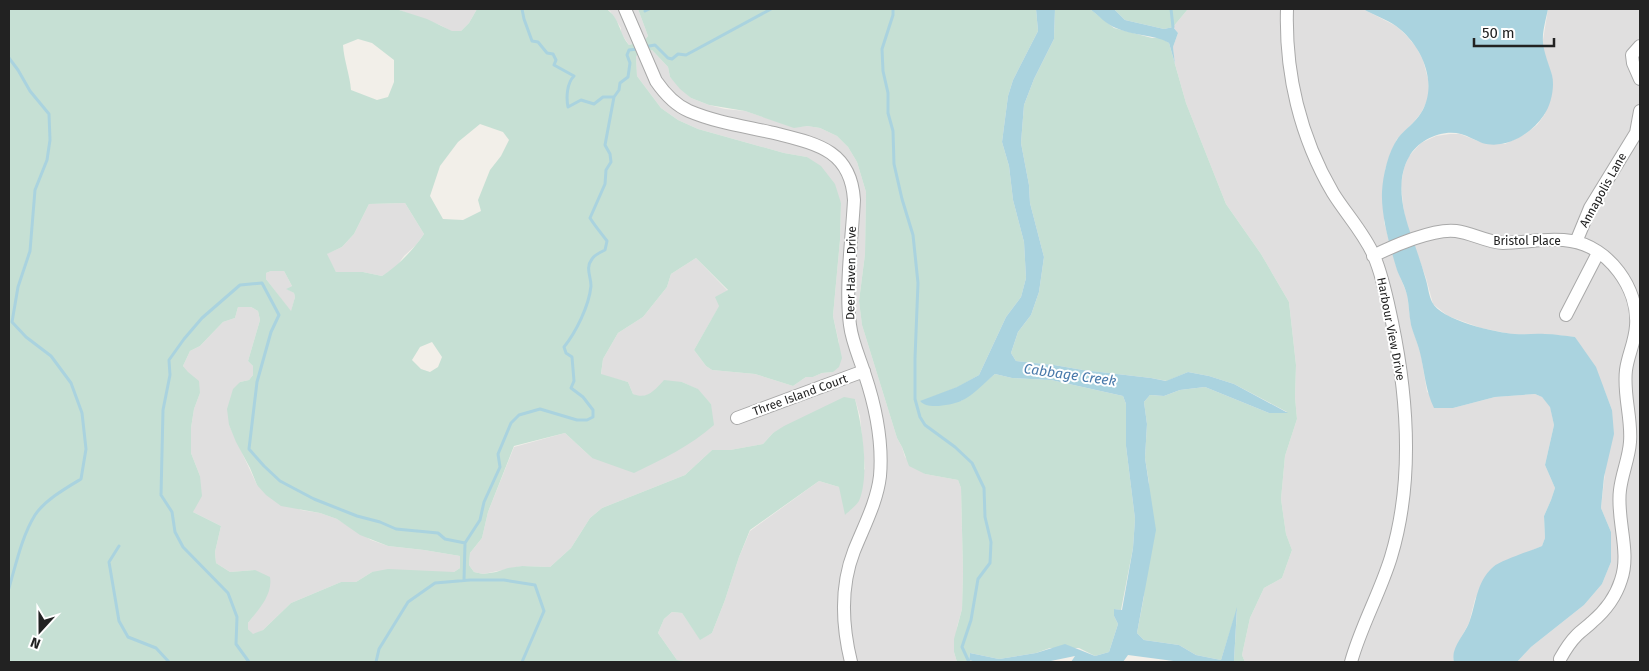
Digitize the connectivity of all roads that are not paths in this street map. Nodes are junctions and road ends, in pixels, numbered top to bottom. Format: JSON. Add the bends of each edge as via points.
{"nodes":[{"id":1,"x":625,"y":9,"type":"edge"},
{"id":2,"x":1287,"y":9,"type":"edge"},
{"id":3,"x":1640,"y":46,"type":"edge"},
{"id":4,"x":1640,"y":79,"type":"edge"},
{"id":5,"x":1640,"y":111,"type":"edge"},
{"id":6,"x":1576,"y":242,"type":"junction"},
{"id":7,"x":1598,"y":253,"type":"junction"},
{"id":8,"x":1373,"y":256,"type":"junction"},
{"id":9,"x":1566,"y":315,"type":"dead end"},
{"id":10,"x":864,"y":371,"type":"junction"},
{"id":11,"x":737,"y":418,"type":"dead end"},
{"id":12,"x":1560,"y":659,"type":"dead end"},
{"id":13,"x":852,"y":662,"type":"edge"},
{"id":14,"x":1351,"y":662,"type":"edge"}],
"edges":[{"from":1,"to":10,"type":"street","name":"Deer Haven Drive","via":[[656,81],[679,106],[714,119],[816,144],[841,163],[853,192],[850,326]]},
{"from":2,"to":8,"type":"street","name":"Harbour View Drive","via":[[1293,88],[1309,142],[1334,193]]},
{"from":3,"to":4,"type":"street","via":[[1632,55]]},
{"from":5,"to":6,"type":"street","name":"Annapolis Lane","via":[[1636,133],[1590,208]]},
{"from":6,"to":7,"type":"street","name":"Bristol Place"},
{"from":6,"to":8,"type":"street","name":"Bristol Place","via":[[1501,243],[1448,230],[1434,232]]},
{"from":7,"to":9,"type":"street"},
{"from":7,"to":12,"type":"street","name":"Bristol Place","via":[[1624,279],[1636,312],[1625,385],[1630,441],[1619,506],[1624,565],[1622,579],[1609,604],[1574,638]]},
{"from":8,"to":14,"type":"street","name":"Harbour View Drive","via":[[1385,290],[1400,368],[1405,421],[1405,491],[1391,558]]},
{"from":10,"to":11,"type":"street","name":"Three Island Court"},
{"from":10,"to":13,"type":"street","name":"Deer Haven Drive","via":[[876,412],[881,453],[875,498],[854,551],[845,588],[844,625]]}]}
